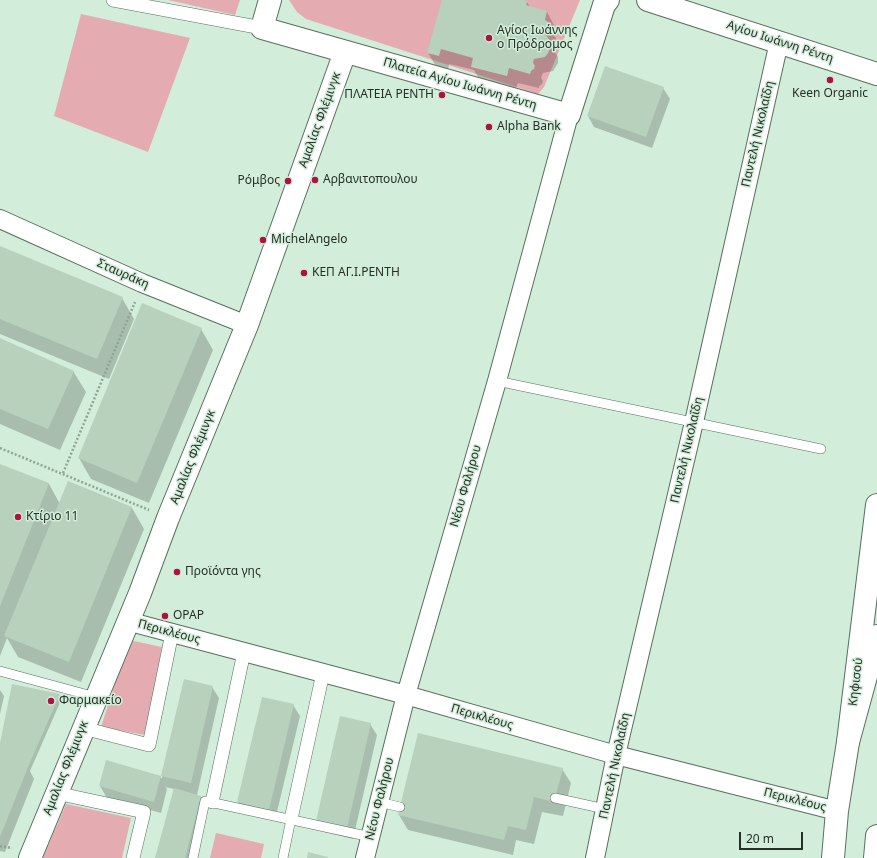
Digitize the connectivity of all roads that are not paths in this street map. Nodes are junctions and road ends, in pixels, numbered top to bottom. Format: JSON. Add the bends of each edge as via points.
{"nodes":[{"id":1,"x":113,"y":0,"type":"edge"},
{"id":2,"x":270,"y":0,"type":"edge"},
{"id":3,"x":608,"y":0,"type":"edge"},
{"id":4,"x":648,"y":0,"type":"edge"},
{"id":5,"x":685,"y":5,"type":"edge"},
{"id":6,"x":262,"y":28,"type":"junction"},
{"id":7,"x":779,"y":42,"type":"junction"},
{"id":8,"x":345,"y":52,"type":"junction"},
{"id":9,"x":877,"y":74,"type":"edge"},
{"id":10,"x":569,"y":115,"type":"junction"},
{"id":11,"x":0,"y":219,"type":"edge"},
{"id":12,"x":247,"y":325,"type":"junction"},
{"id":13,"x":496,"y":381,"type":"junction"},
{"id":14,"x":694,"y":422,"type":"junction"},
{"id":15,"x":821,"y":449,"type":"dead end"},
{"id":16,"x":877,"y":505,"type":"edge"},
{"id":17,"x":127,"y":621,"type":"junction"},
{"id":18,"x":172,"y":633,"type":"junction"},
{"id":19,"x":877,"y":636,"type":"edge"},
{"id":20,"x":244,"y":652,"type":"junction"},
{"id":21,"x":0,"y":671,"type":"edge"},
{"id":22,"x":323,"y":673,"type":"junction"},
{"id":23,"x":406,"y":695,"type":"junction"},
{"id":24,"x":96,"y":697,"type":"junction"},
{"id":25,"x":83,"y":728,"type":"junction"},
{"id":26,"x":848,"y":742,"type":"junction"},
{"id":27,"x":616,"y":755,"type":"junction"},
{"id":28,"x":56,"y":793,"type":"junction"},
{"id":29,"x":555,"y":798,"type":"dead end"},
{"id":30,"x":212,"y":802,"type":"junction"},
{"id":31,"x":379,"y":802,"type":"junction"},
{"id":32,"x":400,"y":807,"type":"dead end"},
{"id":33,"x":605,"y":809,"type":"junction"},
{"id":34,"x":838,"y":811,"type":"junction"},
{"id":35,"x":290,"y":819,"type":"junction"},
{"id":36,"x":877,"y":836,"type":"edge"},
{"id":37,"x":371,"y":837,"type":"junction"},
{"id":38,"x":30,"y":858,"type":"edge"},
{"id":39,"x":133,"y":858,"type":"edge"},
{"id":40,"x":193,"y":858,"type":"edge"},
{"id":41,"x":283,"y":858,"type":"edge"},
{"id":42,"x":365,"y":858,"type":"edge"},
{"id":43,"x":595,"y":858,"type":"edge"},
{"id":44,"x":833,"y":858,"type":"edge"},
{"id":45,"x":875,"y":858,"type":"edge"}],
"edges":[{"from":1,"to":6,"type":"street"},
{"from":2,"to":6,"type":"main road"},
{"from":3,"to":10,"type":"main road"},
{"from":4,"to":5,"type":"main road"},
{"from":5,"to":7,"type":"main road","name":"Αγίου Ιωάννη Ρέντη"},
{"from":6,"to":8,"type":"main road","name":"Πλατεία Αγίου Ιωάννη Ρέντη"},
{"from":7,"to":9,"type":"main road","name":"Αγίου Ιωάννη Ρέντη"},
{"from":7,"to":14,"type":"street","name":"Παντελή Νικολαΐδη"},
{"from":8,"to":10,"type":"main road","name":"Πλατεία Αγίου Ιωάννη Ρέντη"},
{"from":8,"to":12,"type":"main road","name":"Αμαλίας Φλέμινγκ"},
{"from":10,"to":13,"type":"street","name":"Νέου Φαλήρου"},
{"from":11,"to":12,"type":"street","name":"Σταυράκη","via":[[142,283]]},
{"from":12,"to":17,"type":"main road","name":"Αμαλίας Φλέμινγκ"},
{"from":13,"to":14,"type":"lane"},
{"from":13,"to":23,"type":"street","name":"Νέου Φαλήρου"},
{"from":14,"to":15,"type":"lane"},
{"from":14,"to":27,"type":"street","name":"Παντελή Νικολαΐδη"},
{"from":16,"to":26,"type":"main road","name":"Κηφισού"},
{"from":17,"to":18,"type":"street","name":"Περικλέους"},
{"from":17,"to":24,"type":"main road","name":"Αμαλίας Φλέμινγκ"},
{"from":18,"to":20,"type":"street","name":"Περικλέους"},
{"from":18,"to":25,"type":"street","via":[[149,745]]},
{"from":19,"to":26,"type":"main road"},
{"from":20,"to":22,"type":"street","name":"Περικλέους"},
{"from":20,"to":30,"type":"street"},
{"from":21,"to":24,"type":"lane"},
{"from":22,"to":23,"type":"street","name":"Περικλέους"},
{"from":22,"to":35,"type":"street"},
{"from":23,"to":27,"type":"street","name":"Περικλέους"},
{"from":23,"to":31,"type":"street","name":"Νέου Φαλήρου"},
{"from":24,"to":25,"type":"main road","name":"Αμαλίας Φλέμινγκ"},
{"from":25,"to":28,"type":"main road","name":"Αμαλίας Φλέμινγκ"},
{"from":26,"to":34,"type":"main road","name":"Κηφισού"},
{"from":27,"to":33,"type":"street","name":"Παντελή Νικολαΐδη"},
{"from":27,"to":34,"type":"street","name":"Περικλέους"},
{"from":28,"to":38,"type":"main road","name":"Αμαλίας Φλέμινγκ"},
{"from":28,"to":39,"type":"street","via":[[144,812]]},
{"from":29,"to":33,"type":"lane"},
{"from":30,"to":35,"type":"lane"},
{"from":30,"to":40,"type":"lane","via":[[205,801]]},
{"from":31,"to":32,"type":"lane"},
{"from":31,"to":37,"type":"street","name":"Νέου Φαλήρου"},
{"from":33,"to":43,"type":"street","name":"Παντελή Νικολαΐδη"},
{"from":34,"to":44,"type":"main road","name":"Κηφισού"},
{"from":35,"to":37,"type":"lane"},
{"from":35,"to":41,"type":"lane"},
{"from":36,"to":45,"type":"main road"},
{"from":37,"to":42,"type":"street","name":"Νέου Φαλήρου"}]}
